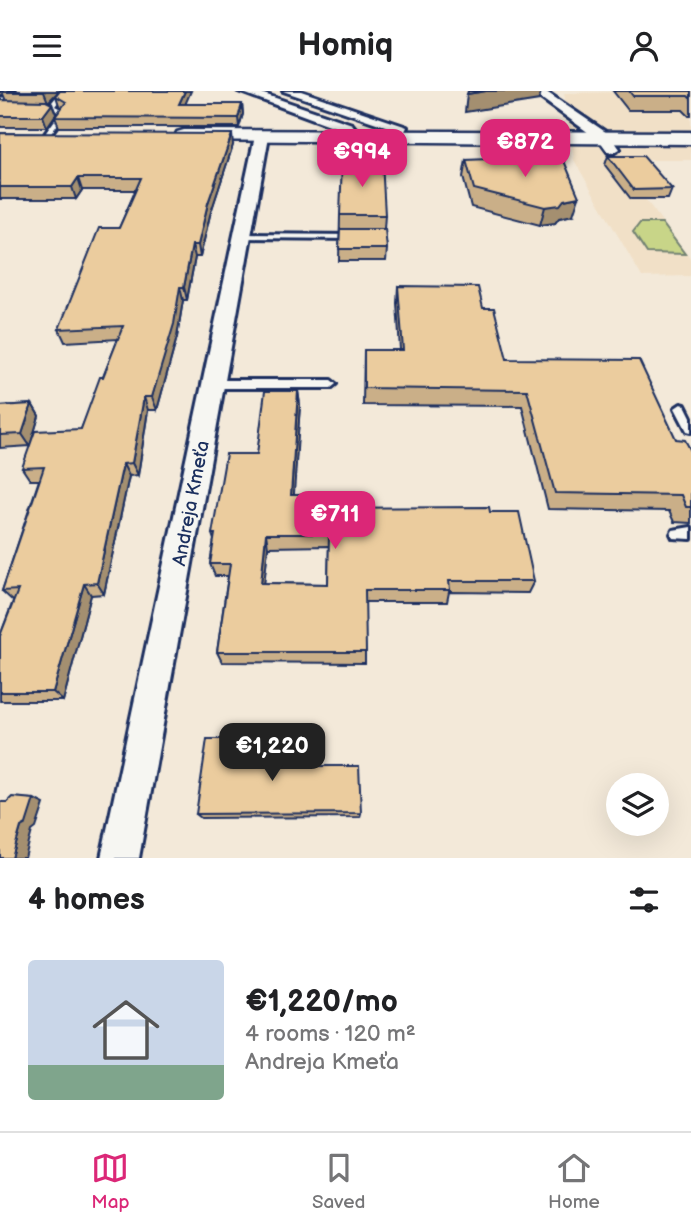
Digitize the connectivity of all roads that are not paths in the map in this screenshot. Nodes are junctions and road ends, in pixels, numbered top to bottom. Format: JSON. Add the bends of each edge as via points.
{"nodes":[{"id":1,"x":12,"y":91,"type":"edge"},
{"id":2,"x":244,"y":91,"type":"edge"},
{"id":3,"x":283,"y":91,"type":"edge"},
{"id":4,"x":289,"y":91,"type":"edge"},
{"id":5,"x":537,"y":91,"type":"edge"},
{"id":6,"x":62,"y":93,"type":"edge"},
{"id":7,"x":73,"y":94,"type":"edge"},
{"id":8,"x":265,"y":98,"type":"junction"},
{"id":9,"x":0,"y":105,"type":"edge"},
{"id":10,"x":13,"y":107,"type":"edge"},
{"id":11,"x":38,"y":107,"type":"edge"},
{"id":12,"x":51,"y":107,"type":"junction"},
{"id":13,"x":398,"y":132,"type":"junction"},
{"id":14,"x":47,"y":135,"type":"junction"},
{"id":15,"x":354,"y":136,"type":"junction"},
{"id":16,"x":691,"y":138,"type":"edge"},
{"id":17,"x":168,"y":141,"type":"edge"},
{"id":18,"x":261,"y":142,"type":"junction"},
{"id":19,"x":609,"y":144,"type":"junction"},
{"id":20,"x":372,"y":147,"type":"junction"},
{"id":21,"x":691,"y":149,"type":"edge"},
{"id":22,"x":243,"y":236,"type":"junction"},
{"id":23,"x":359,"y":237,"type":"edge"},
{"id":24,"x":214,"y":384,"type":"junction"},
{"id":25,"x":331,"y":384,"type":"dead end"},
{"id":26,"x":681,"y":408,"type":"dead end"},
{"id":27,"x":691,"y":428,"type":"edge"},
{"id":28,"x":120,"y":858,"type":"edge"}],
"edges":[{"from":1,"to":9,"type":"lane"},
{"from":2,"to":8,"type":"street"},
{"from":3,"to":8,"type":"street"},
{"from":4,"to":13,"type":"street"},
{"from":5,"to":19,"type":"street"},
{"from":6,"to":7,"type":"lane"},
{"from":6,"to":12,"type":"lane"},
{"from":8,"to":15,"type":"street","via":[[348,127]]},
{"from":9,"to":10,"type":"lane"},
{"from":11,"to":12,"type":"lane"},
{"from":12,"to":14,"type":"lane","via":[[64,112]]},
{"from":13,"to":15,"type":"main road"},
{"from":13,"to":19,"type":"main road"},
{"from":13,"to":20,"type":"street"},
{"from":14,"to":14,"type":"main road","via":[[69,141],[25,141]]},
{"from":15,"to":18,"type":"main road"},
{"from":15,"to":20,"type":"street"},
{"from":16,"to":19,"type":"main road"},
{"from":17,"to":18,"type":"main road"},
{"from":18,"to":20,"type":"main road"},
{"from":18,"to":22,"type":"street","name":"Andreja Kmeťa"},
{"from":19,"to":20,"type":"main road"},
{"from":19,"to":21,"type":"main road"},
{"from":22,"to":23,"type":"lane"},
{"from":22,"to":24,"type":"street","name":"Andreja Kmeťa"},
{"from":24,"to":25,"type":"lane"},
{"from":24,"to":28,"type":"street","name":"Andreja Kmeťa"},
{"from":26,"to":27,"type":"lane"}]}
